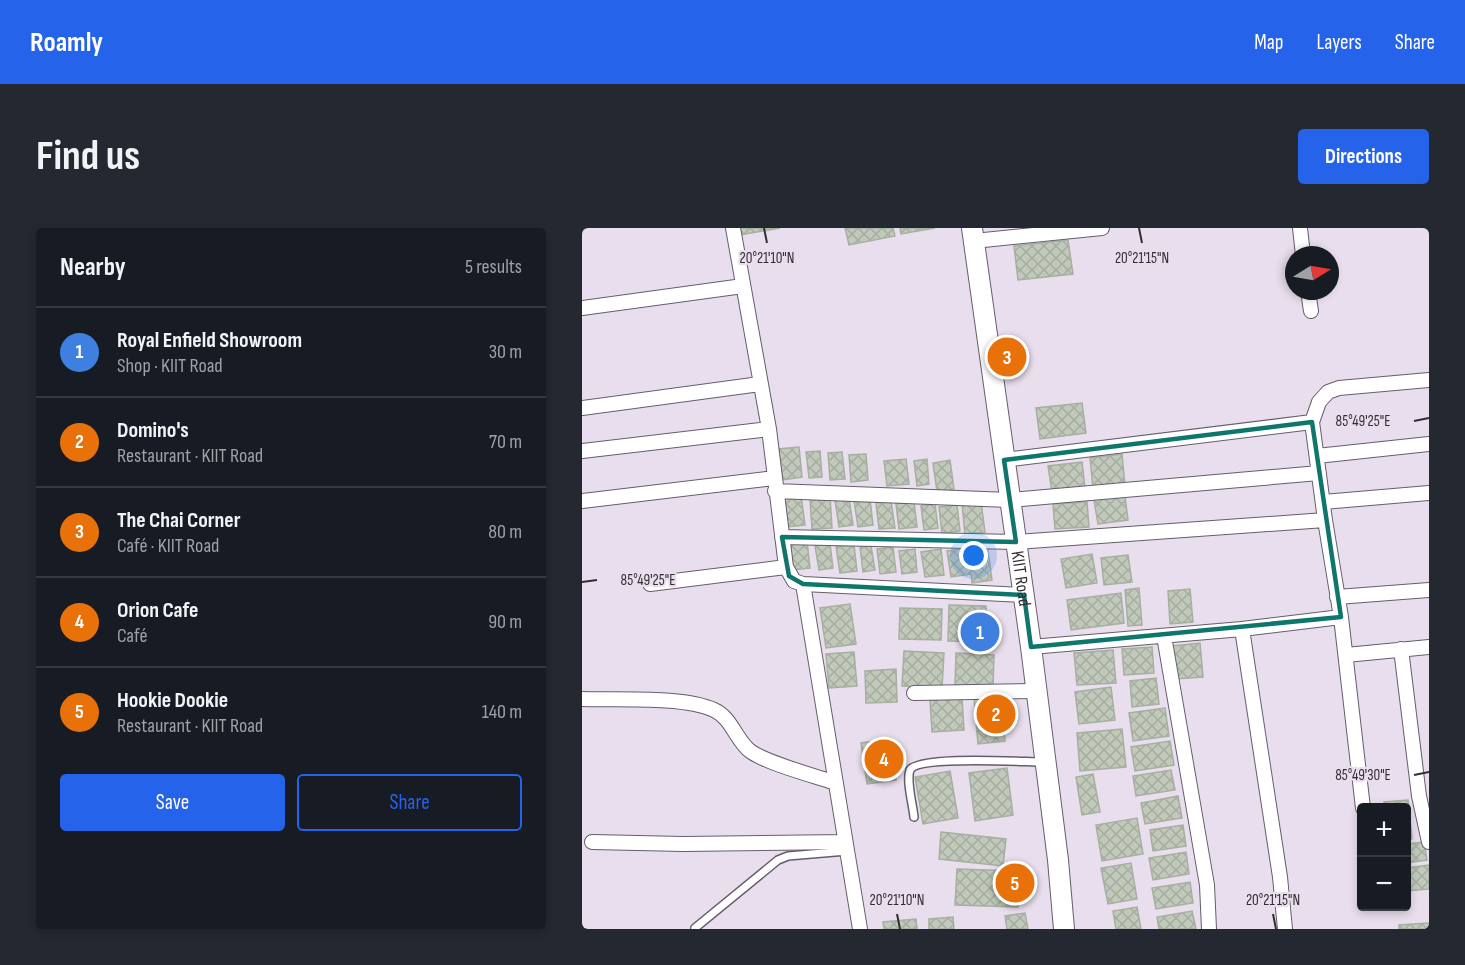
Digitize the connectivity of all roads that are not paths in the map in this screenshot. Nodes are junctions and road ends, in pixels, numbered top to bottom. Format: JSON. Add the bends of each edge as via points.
{"nodes":[{"id":1,"x":733,"y":228,"type":"edge"},
{"id":2,"x":1102,"y":228,"type":"edge"},
{"id":3,"x":1300,"y":228,"type":"edge"},
{"id":4,"x":973,"y":234,"type":"edge"},
{"id":5,"x":1302,"y":246,"type":"edge"},
{"id":6,"x":742,"y":286,"type":"junction"},
{"id":7,"x":1309,"y":300,"type":"edge"},
{"id":8,"x":582,"y":308,"type":"edge"},
{"id":9,"x":1311,"y":311,"type":"dead end"},
{"id":10,"x":1429,"y":380,"type":"edge"},
{"id":11,"x":760,"y":384,"type":"junction"},
{"id":12,"x":582,"y":408,"type":"edge"},
{"id":13,"x":1312,"y":422,"type":"junction"},
{"id":14,"x":769,"y":429,"type":"junction"},
{"id":15,"x":1429,"y":444,"type":"edge"},
{"id":16,"x":582,"y":451,"type":"edge"},
{"id":17,"x":1317,"y":456,"type":"junction"},
{"id":18,"x":1004,"y":460,"type":"junction"},
{"id":19,"x":1319,"y":472,"type":"junction"},
{"id":20,"x":774,"y":484,"type":"junction"},
{"id":21,"x":1429,"y":493,"type":"edge"},
{"id":22,"x":1010,"y":500,"type":"junction"},
{"id":23,"x":582,"y":501,"type":"edge"},
{"id":24,"x":1323,"y":502,"type":"junction"},
{"id":25,"x":1325,"y":520,"type":"junction"},
{"id":26,"x":782,"y":537,"type":"junction"},
{"id":27,"x":1016,"y":542,"type":"junction"},
{"id":28,"x":786,"y":567,"type":"junction"},
{"id":29,"x":650,"y":584,"type":"dead end"},
{"id":30,"x":803,"y":584,"type":"junction"},
{"id":31,"x":1429,"y":590,"type":"edge"},
{"id":32,"x":1024,"y":596,"type":"junction"},
{"id":33,"x":1337,"y":597,"type":"junction"},
{"id":34,"x":1341,"y":617,"type":"junction"},
{"id":35,"x":1242,"y":628,"type":"junction"},
{"id":36,"x":1164,"y":636,"type":"junction"},
{"id":37,"x":1429,"y":646,"type":"edge"},
{"id":38,"x":1031,"y":647,"type":"junction"},
{"id":39,"x":1401,"y":650,"type":"junction"},
{"id":40,"x":1346,"y":656,"type":"junction"},
{"id":41,"x":1037,"y":691,"type":"junction"},
{"id":42,"x":914,"y":693,"type":"dead end"},
{"id":43,"x":582,"y":699,"type":"edge"},
{"id":44,"x":1045,"y":763,"type":"junction"},
{"id":45,"x":836,"y":783,"type":"junction"},
{"id":46,"x":1424,"y":795,"type":"edge"},
{"id":47,"x":1363,"y":803,"type":"edge"},
{"id":48,"x":914,"y":817,"type":"dead end"},
{"id":49,"x":592,"y":842,"type":"dead end"},
{"id":50,"x":1429,"y":842,"type":"edge"},
{"id":51,"x":846,"y":847,"type":"junction"},
{"id":52,"x":695,"y":928,"type":"edge"},
{"id":53,"x":860,"y":929,"type":"edge"},
{"id":54,"x":1064,"y":929,"type":"edge"},
{"id":55,"x":1209,"y":929,"type":"edge"},
{"id":56,"x":1285,"y":929,"type":"edge"}],
"edges":[{"from":1,"to":6,"type":"street"},
{"from":2,"to":4,"type":"street"},
{"from":3,"to":5,"type":"street"},
{"from":4,"to":18,"type":"main road","name":"KIIT Road"},
{"from":6,"to":8,"type":"street"},
{"from":6,"to":11,"type":"street"},
{"from":7,"to":9,"type":"street"},
{"from":10,"to":13,"type":"street","via":[[1339,388],[1328,392],[1319,402]]},
{"from":11,"to":12,"type":"street"},
{"from":11,"to":14,"type":"street"},
{"from":13,"to":17,"type":"street"},
{"from":13,"to":18,"type":"street"},
{"from":14,"to":16,"type":"street"},
{"from":14,"to":20,"type":"street"},
{"from":15,"to":17,"type":"street"},
{"from":17,"to":19,"type":"street"},
{"from":18,"to":22,"type":"main road","name":"KIIT Road"},
{"from":19,"to":22,"type":"street"},
{"from":19,"to":24,"type":"street"},
{"from":20,"to":22,"type":"street"},
{"from":20,"to":23,"type":"street"},
{"from":20,"to":26,"type":"street"},
{"from":21,"to":24,"type":"street"},
{"from":22,"to":27,"type":"main road","name":"KIIT Road"},
{"from":24,"to":25,"type":"street"},
{"from":25,"to":27,"type":"street"},
{"from":25,"to":33,"type":"street"},
{"from":26,"to":27,"type":"street"},
{"from":26,"to":28,"type":"street"},
{"from":27,"to":32,"type":"main road","name":"KIIT Road"},
{"from":28,"to":29,"type":"street"},
{"from":28,"to":30,"type":"street","via":[[789,576]]},
{"from":30,"to":32,"type":"street"},
{"from":30,"to":45,"type":"street"},
{"from":31,"to":33,"type":"street"},
{"from":32,"to":38,"type":"main road","name":"KIIT Road"},
{"from":33,"to":34,"type":"street"},
{"from":34,"to":35,"type":"street"},
{"from":34,"to":40,"type":"street"},
{"from":35,"to":36,"type":"street"},
{"from":35,"to":56,"type":"street"},
{"from":36,"to":38,"type":"street"},
{"from":36,"to":55,"type":"street","via":[[1207,885]]},
{"from":37,"to":39,"type":"street"},
{"from":38,"to":41,"type":"main road","name":"KIIT Road"},
{"from":39,"to":40,"type":"street"},
{"from":39,"to":46,"type":"street"},
{"from":40,"to":47,"type":"street"},
{"from":41,"to":42,"type":"street"},
{"from":41,"to":44,"type":"main road","name":"KIIT Road"},
{"from":43,"to":45,"type":"street","via":[[683,702],[707,707],[718,711],[743,744],[758,756]]},
{"from":44,"to":48,"type":"lane","via":[[916,764],[910,770],[909,780]]},
{"from":44,"to":54,"type":"main road","name":"KIIT Road"},
{"from":45,"to":51,"type":"street"},
{"from":46,"to":50,"type":"street"},
{"from":49,"to":51,"type":"street"},
{"from":51,"to":52,"type":"lane","via":[[778,860]]},
{"from":51,"to":53,"type":"street"}]}
